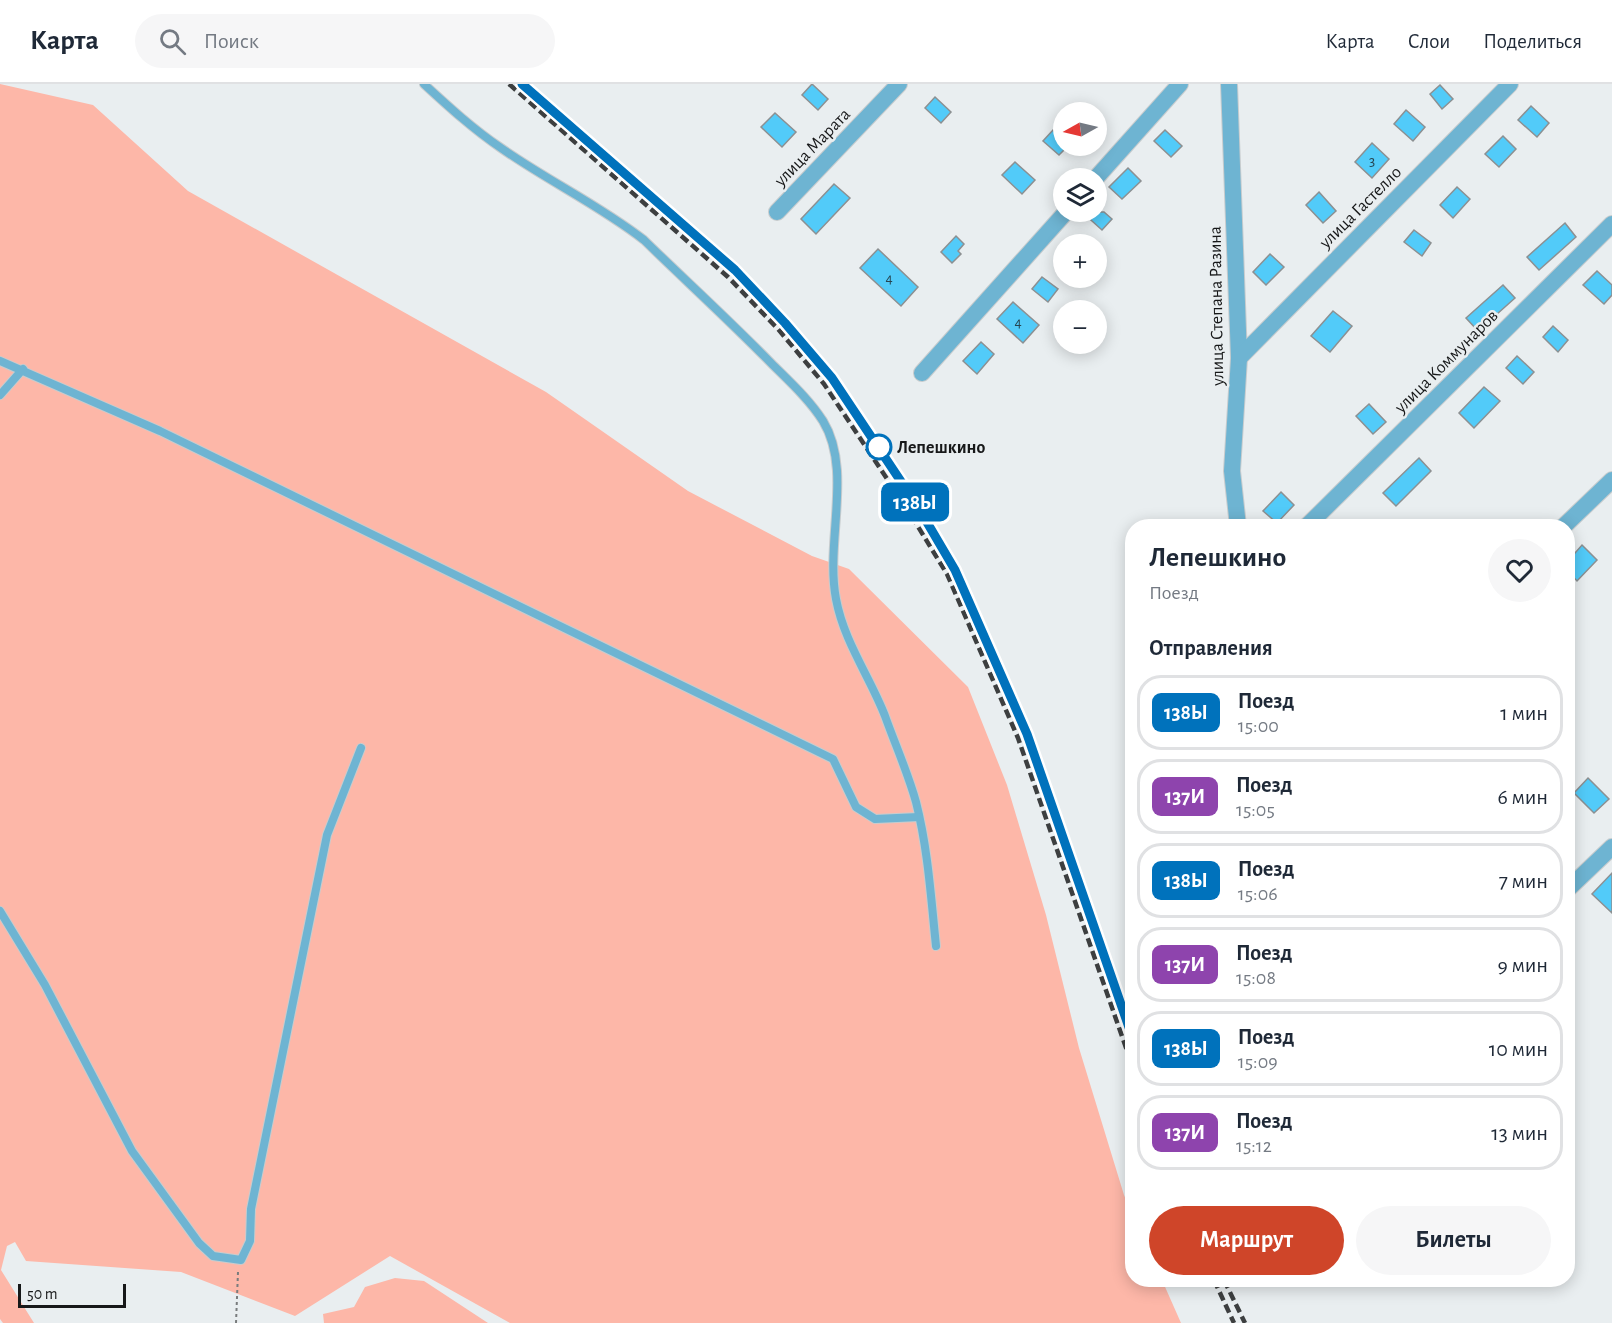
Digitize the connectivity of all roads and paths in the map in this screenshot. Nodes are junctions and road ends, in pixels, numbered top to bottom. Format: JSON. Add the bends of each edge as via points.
{"nodes":[{"id":1,"x":424,"y":84,"type":"edge"},
{"id":2,"x":899,"y":84,"type":"edge"},
{"id":3,"x":1180,"y":84,"type":"edge"},
{"id":4,"x":1229,"y":84,"type":"edge"},
{"id":5,"x":1510,"y":84,"type":"edge"},
{"id":6,"x":1105,"y":168,"type":"edge"},
{"id":7,"x":777,"y":212,"type":"dead end"},
{"id":8,"x":1057,"y":222,"type":"edge"},
{"id":9,"x":1612,"y":224,"type":"edge"},
{"id":10,"x":1239,"y":358,"type":"junction"},
{"id":11,"x":0,"y":361,"type":"edge"},
{"id":12,"x":23,"y":369,"type":"junction"},
{"id":13,"x":922,"y":373,"type":"dead end"},
{"id":14,"x":0,"y":395,"type":"edge"},
{"id":15,"x":1612,"y":480,"type":"edge"},
{"id":16,"x":1237,"y":519,"type":"edge"},
{"id":17,"x":1314,"y":519,"type":"edge"},
{"id":18,"x":1571,"y":519,"type":"edge"},
{"id":19,"x":361,"y":748,"type":"dead end"},
{"id":20,"x":919,"y":817,"type":"junction"},
{"id":21,"x":1612,"y":847,"type":"edge"},
{"id":22,"x":1575,"y":882,"type":"edge"},
{"id":23,"x":0,"y":911,"type":"edge"},
{"id":24,"x":936,"y":946,"type":"dead end"},
{"id":25,"x":241,"y":1260,"type":"junction"},
{"id":26,"x":237,"y":1323,"type":"edge"}],
"edges":[{"from":1,"to":20,"type":"lane","via":[[502,149],[644,240],[760,351],[823,421],[831,438],[837,472],[832,574],[836,602],[861,669],[884,713]]},
{"from":2,"to":7,"type":"street","name":"улица Марата"},
{"from":3,"to":6,"type":"street"},
{"from":4,"to":10,"type":"street","name":"улица Степана Разина"},
{"from":5,"to":10,"type":"street","name":"улица Гастелло"},
{"from":8,"to":13,"type":"street"},
{"from":9,"to":17,"type":"street","name":"улица Коммунаров"},
{"from":10,"to":16,"type":"street","name":"улица Степана Разина","via":[[1232,471]]},
{"from":11,"to":12,"type":"lane"},
{"from":12,"to":14,"type":"lane"},
{"from":12,"to":20,"type":"lane","via":[[160,431],[833,759],[856,807],[875,819]]},
{"from":15,"to":18,"type":"street"},
{"from":19,"to":25,"type":"lane","via":[[327,835],[251,1209],[250,1241]]},
{"from":20,"to":24,"type":"lane"},
{"from":21,"to":22,"type":"street"},
{"from":23,"to":25,"type":"lane","via":[[45,985],[132,1151],[199,1243],[213,1256]]},
{"from":25,"to":26,"type":"path"}]}
